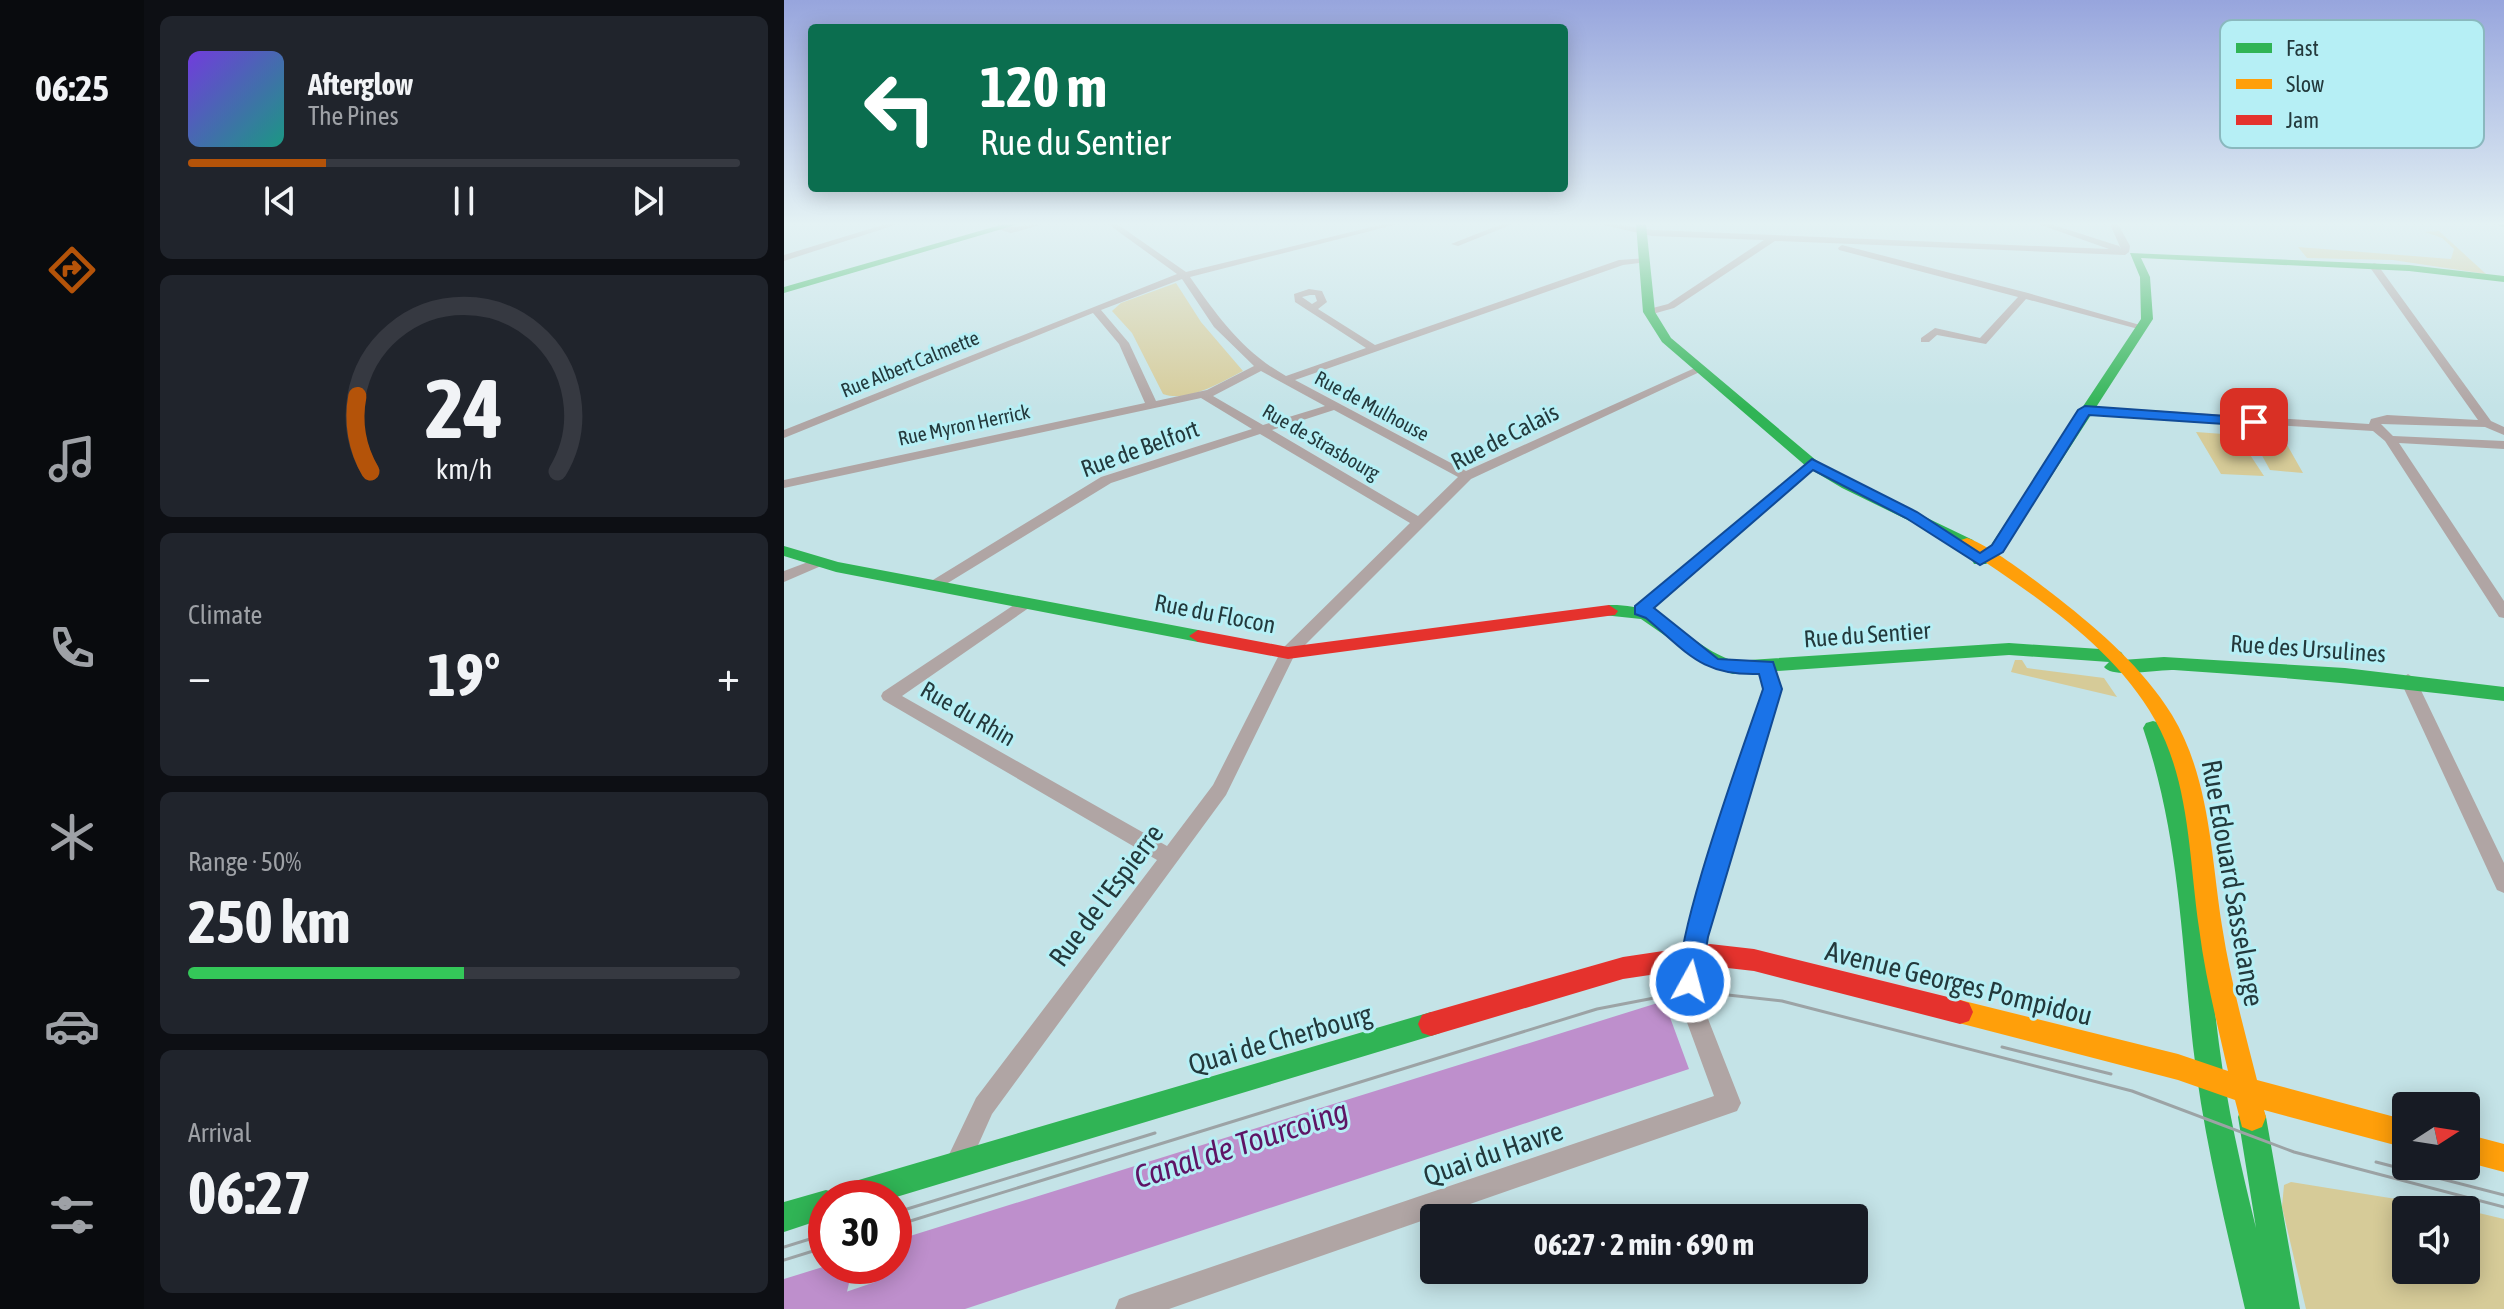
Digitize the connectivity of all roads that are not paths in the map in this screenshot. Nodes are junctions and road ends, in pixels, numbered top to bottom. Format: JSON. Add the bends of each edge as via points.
{"nodes":[{"id":1,"x":1158,"y":285,"type":"edge"},
{"id":2,"x":1191,"y":285,"type":"edge"},
{"id":3,"x":1556,"y":285,"type":"edge"},
{"id":4,"x":1646,"y":285,"type":"edge"},
{"id":5,"x":1704,"y":285,"type":"edge"},
{"id":6,"x":1986,"y":285,"type":"edge"},
{"id":7,"x":2146,"y":285,"type":"edge"},
{"id":8,"x":2388,"y":285,"type":"edge"},
{"id":9,"x":2025,"y":295,"type":"junction"},
{"id":10,"x":1095,"y":309,"type":"junction"},
{"id":11,"x":1311,"y":309,"type":"dead end"},
{"id":12,"x":1649,"y":312,"type":"junction"},
{"id":13,"x":2142,"y":327,"type":"junction"},
{"id":14,"x":1925,"y":340,"type":"dead end"},
{"id":15,"x":1374,"y":349,"type":"junction"},
{"id":16,"x":1261,"y":367,"type":"junction"},
{"id":17,"x":1701,"y":369,"type":"junction"},
{"id":18,"x":1285,"y":380,"type":"junction"},
{"id":19,"x":1203,"y":395,"type":"junction"},
{"id":20,"x":1152,"y":405,"type":"junction"},
{"id":21,"x":1335,"y":406,"type":"junction"},
{"id":22,"x":2085,"y":410,"type":"junction"},
{"id":23,"x":2487,"y":424,"type":"junction"},
{"id":24,"x":2376,"y":428,"type":"junction"},
{"id":25,"x":1261,"y":430,"type":"junction"},
{"id":26,"x":2504,"y":431,"type":"edge"},
{"id":27,"x":784,"y":434,"type":"edge"},
{"id":28,"x":2390,"y":439,"type":"junction"},
{"id":29,"x":2504,"y":445,"type":"edge"},
{"id":30,"x":1812,"y":464,"type":"junction"},
{"id":31,"x":1466,"y":476,"type":"junction"},
{"id":32,"x":784,"y":484,"type":"edge"},
{"id":33,"x":1418,"y":522,"type":"junction"},
{"id":34,"x":784,"y":551,"type":"edge"},
{"id":35,"x":1984,"y":558,"type":"junction"},
{"id":36,"x":816,"y":563,"type":"junction"},
{"id":37,"x":784,"y":577,"type":"edge"},
{"id":38,"x":933,"y":586,"type":"junction"},
{"id":39,"x":1028,"y":602,"type":"junction"},
{"id":40,"x":1641,"y":610,"type":"junction"},
{"id":41,"x":2504,"y":613,"type":"edge"},
{"id":42,"x":1288,"y":653,"type":"junction"},
{"id":43,"x":1766,"y":667,"type":"junction"},
{"id":44,"x":2116,"y":667,"type":"junction"},
{"id":45,"x":2410,"y":684,"type":"junction"},
{"id":46,"x":2504,"y":694,"type":"edge"},
{"id":47,"x":2504,"y":702,"type":"edge"},
{"id":48,"x":1169,"y":857,"type":"junction"},
{"id":49,"x":2504,"y":884,"type":"edge"},
{"id":50,"x":1693,"y":955,"type":"junction"},
{"id":51,"x":2210,"y":1077,"type":"junction"},
{"id":52,"x":2246,"y":1091,"type":"junction"},
{"id":53,"x":2392,"y":1130,"type":"edge"},
{"id":54,"x":2480,"y":1152,"type":"edge"},
{"id":55,"x":2504,"y":1158,"type":"edge"},
{"id":56,"x":957,"y":1163,"type":"junction"},
{"id":57,"x":901,"y":1180,"type":"edge"},
{"id":58,"x":808,"y":1210,"type":"edge"},
{"id":59,"x":784,"y":1217,"type":"edge"},
{"id":60,"x":1129,"y":1309,"type":"edge"},
{"id":61,"x":2260,"y":1309,"type":"edge"},
{"id":62,"x":2285,"y":1309,"type":"edge"}],
"edges":[{"from":1,"to":10,"type":"street","name":"Rue Albert Calmette"},
{"from":2,"to":16,"type":"street","name":"Rue de Mulhouse","via":[[1218,325]]},
{"from":3,"to":15,"type":"street"},
{"from":4,"to":12,"type":"main road"},
{"from":5,"to":12,"type":"street","via":[[1671,306]]},
{"from":6,"to":9,"type":"street"},
{"from":7,"to":13,"type":"main road","via":[[2148,317]]},
{"from":8,"to":23,"type":"street"},
{"from":9,"to":13,"type":"street"},
{"from":9,"to":14,"type":"street","via":[[1982,342],[1935,331]]},
{"from":10,"to":20,"type":"street","via":[[1124,343]]},
{"from":10,"to":27,"type":"street","name":"Rue Albert Calmette"},
{"from":11,"to":15,"type":"street"},
{"from":12,"to":17,"type":"main road","via":[[1660,333]]},
{"from":13,"to":22,"type":"main road"},
{"from":15,"to":18,"type":"street"},
{"from":16,"to":18,"type":"street","name":"Rue de Mulhouse"},
{"from":16,"to":19,"type":"street","name":"Rue Myron Herrick"},
{"from":17,"to":30,"type":"main road"},
{"from":17,"to":31,"type":"street","name":"Rue de Calais"},
{"from":18,"to":21,"type":"street","name":"Rue de Mulhouse"},
{"from":19,"to":20,"type":"street","name":"Rue Myron Herrick"},
{"from":19,"to":25,"type":"street","name":"Rue de Strasbourg"},
{"from":20,"to":32,"type":"street","name":"Rue Myron Herrick"},
{"from":21,"to":25,"type":"street","name":"Rue de Belfort"},
{"from":21,"to":31,"type":"street","name":"Rue de Mulhouse"},
{"from":22,"to":24,"type":"street"},
{"from":22,"to":35,"type":"main road","via":[[1997,548]]},
{"from":23,"to":24,"type":"street","via":[[2387,419],[2377,420]]},
{"from":23,"to":26,"type":"street"},
{"from":24,"to":28,"type":"street"},
{"from":25,"to":33,"type":"street","name":"Rue de Strasbourg"},
{"from":25,"to":38,"type":"street","name":"Rue de Belfort","via":[[1098,484]]},
{"from":28,"to":29,"type":"street"},
{"from":28,"to":41,"type":"street"},
{"from":30,"to":35,"type":"main road","via":[[1952,533]]},
{"from":30,"to":40,"type":"street"},
{"from":31,"to":33,"type":"street","name":"Rue de Calais"},
{"from":33,"to":42,"type":"street","name":"Rue de Calais"},
{"from":34,"to":36,"type":"main road","name":"Rue du Flocon"},
{"from":35,"to":44,"type":"main road"},
{"from":36,"to":37,"type":"street"},
{"from":36,"to":38,"type":"main road","name":"Rue du Flocon"},
{"from":38,"to":39,"type":"main road","name":"Rue du Flocon"},
{"from":39,"to":42,"type":"main road","name":"Rue du Flocon"},
{"from":39,"to":48,"type":"street","name":"Rue du Rhin","via":[[889,696]]},
{"from":40,"to":42,"type":"main road","name":"Rue du Flocon"},
{"from":40,"to":43,"type":"main road","name":"Rue du Sentier","via":[[1713,664]]},
{"from":42,"to":48,"type":"street","name":"Rue de l'Espierre","via":[[1231,774]]},
{"from":43,"to":44,"type":"main road","name":"Rue du Sentier","via":[[2009,649]]},
{"from":43,"to":50,"type":"street","via":[[1771,700]]},
{"from":44,"to":45,"type":"main road","name":"Rue des Ursulines"},
{"from":44,"to":51,"type":"main road","name":"Rue Edouard Sasselange","via":[[2153,729],[2178,803]]},
{"from":44,"to":52,"type":"main road","name":"Rue Edouard Sasselange","via":[[2165,720],[2190,783],[2215,955]]},
{"from":45,"to":46,"type":"main road","name":"Rue des Ursulines"},
{"from":45,"to":47,"type":"main road","name":"Rue des Ursulines"},
{"from":45,"to":49,"type":"street"},
{"from":48,"to":56,"type":"street","name":"Rue de l'Espierre","via":[[984,1106]]},
{"from":50,"to":51,"type":"main road","name":"Avenue Georges Pompidou","via":[[1730,954]]},
{"from":50,"to":56,"type":"main road","name":"Quai de Cherbourg","via":[[1626,967]]},
{"from":50,"to":60,"type":"street","name":"Quai du Havre","via":[[1691,1000],[1729,1103]]},
{"from":51,"to":52,"type":"main road","name":"Avenue Georges Pompidou"},
{"from":51,"to":61,"type":"main road","name":"Rue Edouard Sasselange"},
{"from":52,"to":53,"type":"main road","name":"Avenue Georges Pompidou"},
{"from":52,"to":62,"type":"main road","name":"Rue Edouard Sasselange"},
{"from":54,"to":55,"type":"main road"},
{"from":56,"to":57,"type":"main road","name":"Quai de Cherbourg"},
{"from":58,"to":59,"type":"main road"}]}
